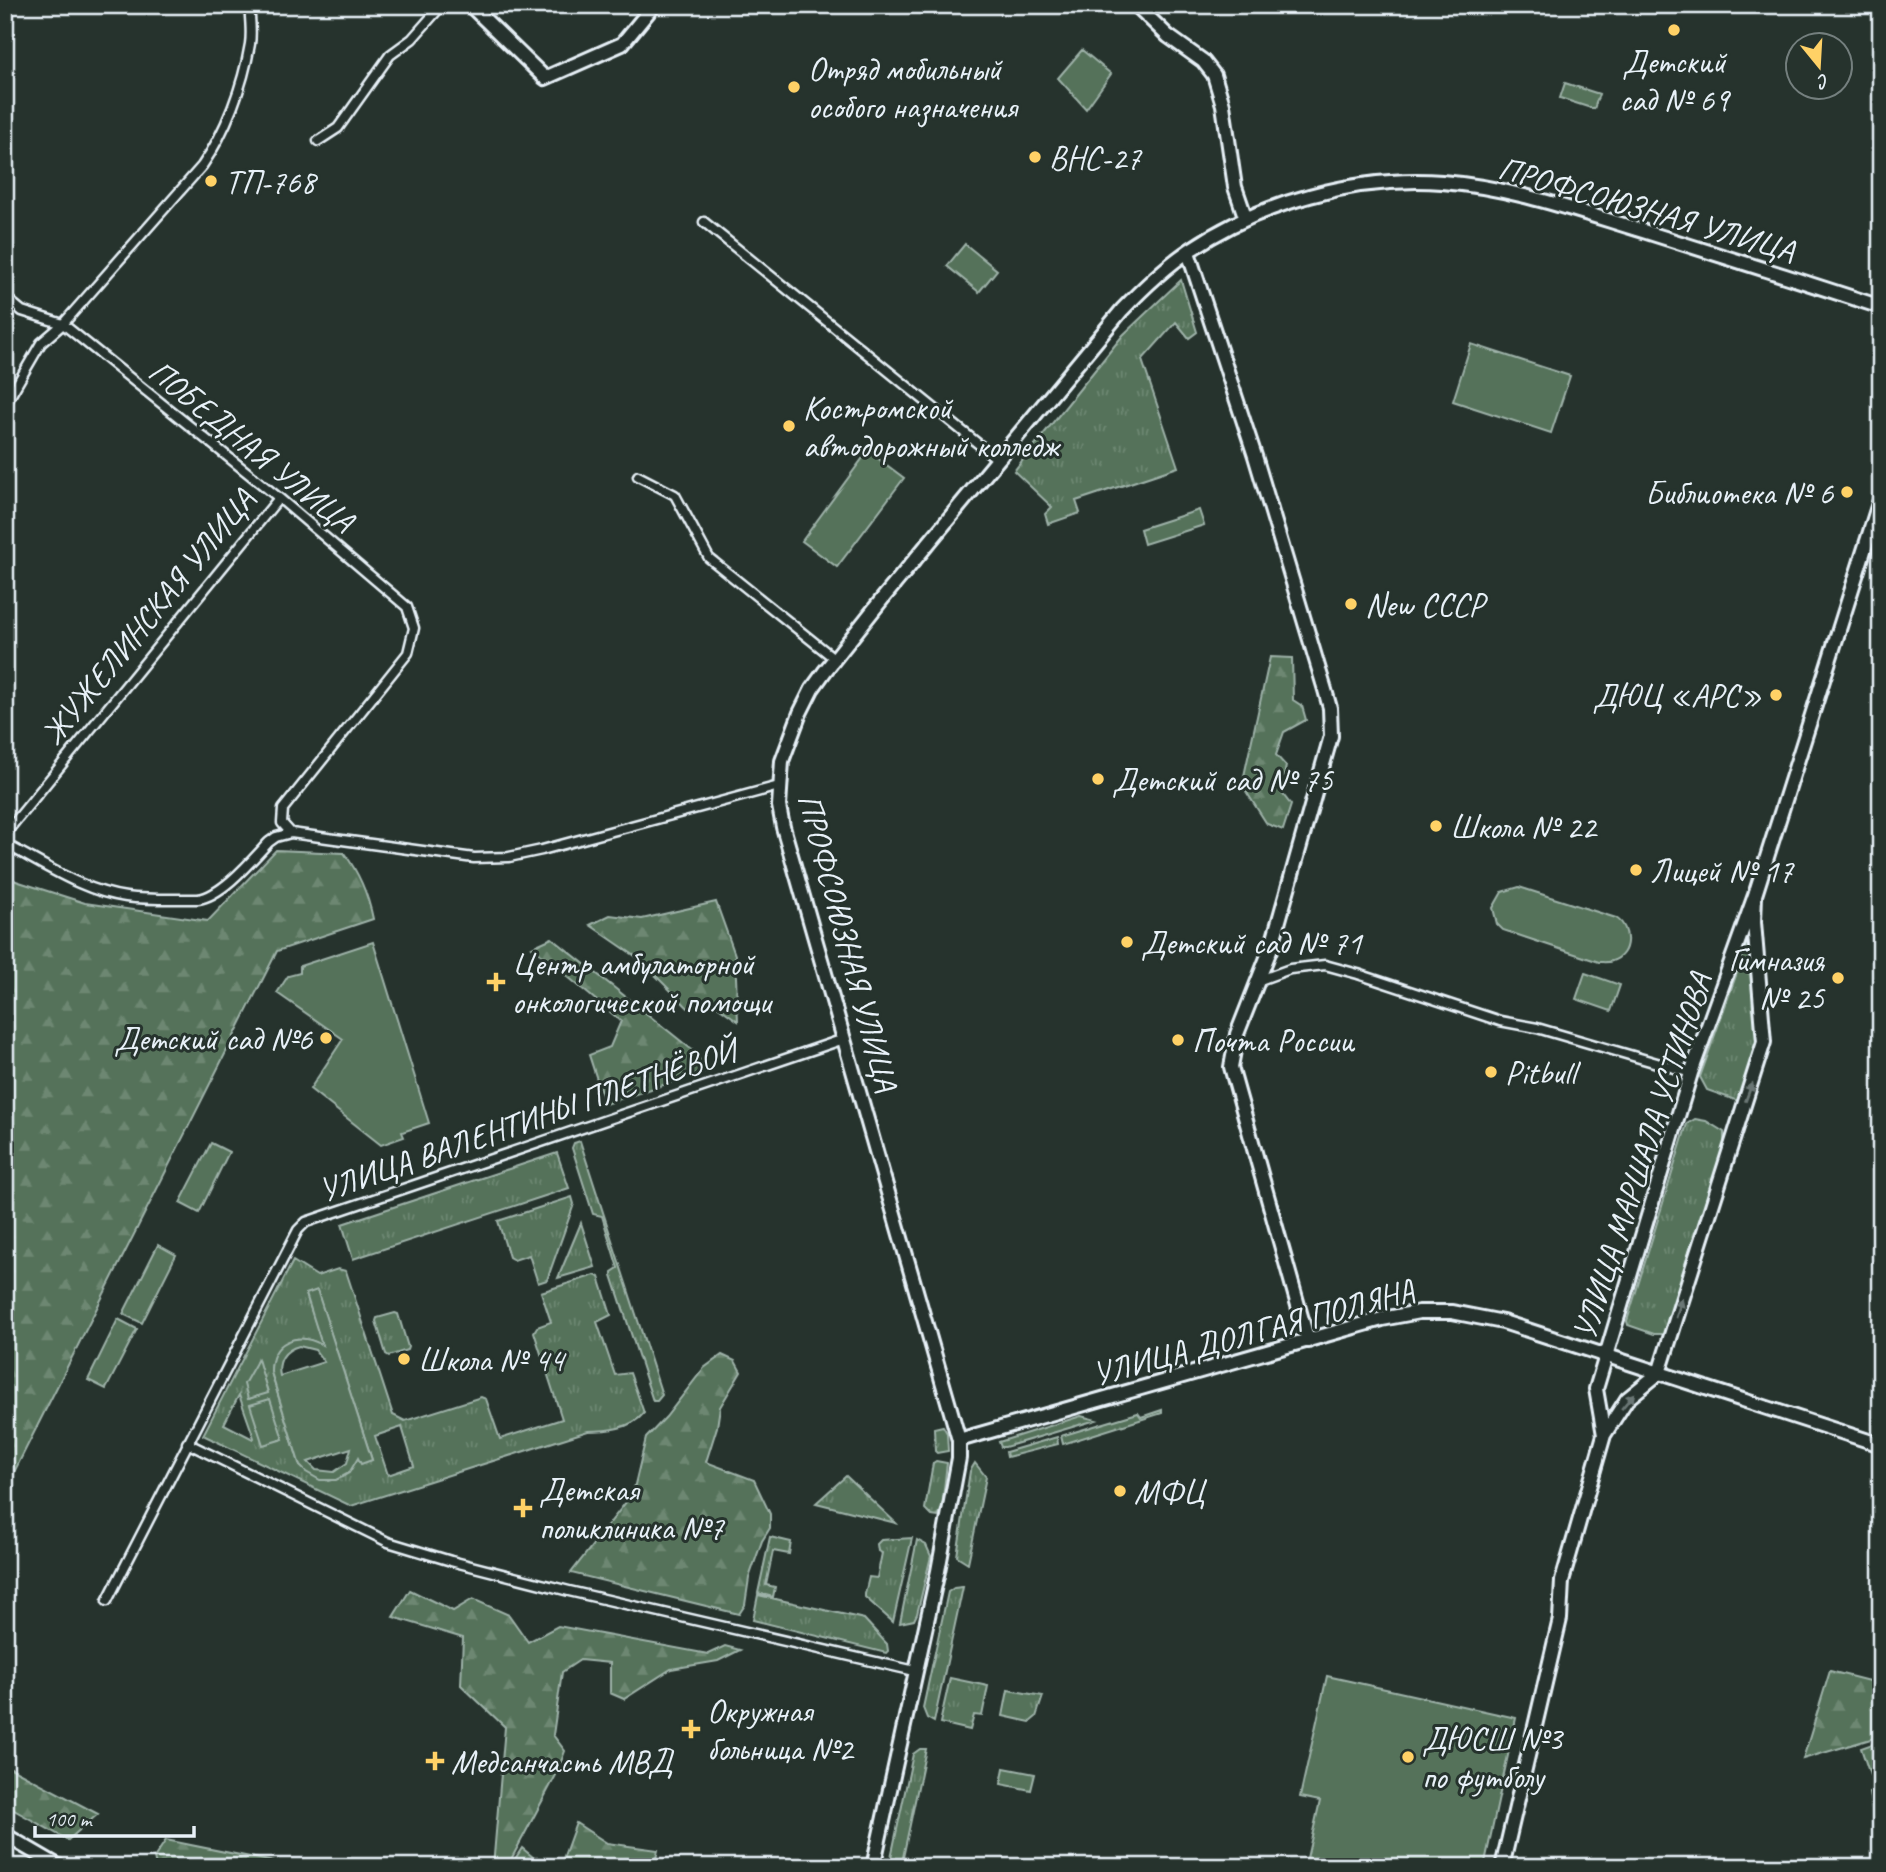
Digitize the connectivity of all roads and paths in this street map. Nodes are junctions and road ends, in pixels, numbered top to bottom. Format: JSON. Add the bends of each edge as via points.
{"nodes":[{"id":1,"x":249,"y":5,"type":"edge"},
{"id":2,"x":442,"y":5,"type":"edge"},
{"id":3,"x":470,"y":5,"type":"edge"},
{"id":4,"x":654,"y":5,"type":"edge"},
{"id":5,"x":1136,"y":5,"type":"edge"},
{"id":6,"x":318,"y":141,"type":"dead end"},
{"id":7,"x":1246,"y":219,"type":"junction"},
{"id":8,"x":704,"y":222,"type":"dead end"},
{"id":9,"x":1188,"y":252,"type":"junction"},
{"id":10,"x":5,"y":297,"type":"edge"},
{"id":11,"x":1881,"y":307,"type":"edge"},
{"id":12,"x":63,"y":324,"type":"junction"},
{"id":13,"x":5,"y":405,"type":"edge"},
{"id":14,"x":997,"y":459,"type":"junction"},
{"id":15,"x":638,"y":476,"type":"dead end"},
{"id":16,"x":1881,"y":497,"type":"edge"},
{"id":17,"x":279,"y":498,"type":"junction"},
{"id":18,"x":835,"y":659,"type":"junction"},
{"id":19,"x":779,"y":786,"type":"junction"},
{"id":20,"x":291,"y":833,"type":"junction"},
{"id":21,"x":5,"y":834,"type":"edge"},
{"id":22,"x":5,"y":844,"type":"edge"},
{"id":23,"x":1755,"y":895,"type":"junction"},
{"id":24,"x":1260,"y":980,"type":"junction"},
{"id":25,"x":844,"y":1039,"type":"junction"},
{"id":26,"x":1691,"y":1073,"type":"junction"},
{"id":27,"x":1308,"y":1341,"type":"junction"},
{"id":28,"x":1606,"y":1357,"type":"junction"},
{"id":29,"x":1659,"y":1373,"type":"junction"},
{"id":30,"x":1604,"y":1436,"type":"junction"},
{"id":31,"x":959,"y":1440,"type":"junction"},
{"id":32,"x":187,"y":1443,"type":"junction"},
{"id":33,"x":1881,"y":1445,"type":"edge"},
{"id":34,"x":107,"y":1601,"type":"dead end"},
{"id":35,"x":915,"y":1671,"type":"junction"},
{"id":36,"x":5,"y":1835,"type":"edge"},
{"id":37,"x":60,"y":1867,"type":"edge"},
{"id":38,"x":873,"y":1867,"type":"edge"},
{"id":39,"x":1502,"y":1867,"type":"edge"}],
"edges":[{"from":1,"to":12,"type":"street","via":[[250,42],[216,145]]},
{"from":2,"to":6,"type":"street","via":[[412,39],[390,55],[338,128]]},
{"from":3,"to":4,"type":"street","via":[[545,78],[622,44]]},
{"from":5,"to":7,"type":"street","via":[[1214,75],[1223,105],[1234,187]]},
{"from":7,"to":9,"type":"street","name":"ПРОФСОЮЗНАЯ УЛИЦА"},
{"from":7,"to":11,"type":"street","name":"ПРОФСОЮЗНАЯ УЛИЦА","via":[[1360,186],[1453,184],[1543,201]]},
{"from":8,"to":14,"type":"street"},
{"from":9,"to":14,"type":"street","name":"ПРОФСОЮЗНАЯ УЛИЦА","via":[[1108,324]]},
{"from":9,"to":24,"type":"street","via":[[1255,456],[1332,723]]},
{"from":10,"to":12,"type":"street","via":[[22,311]]},
{"from":12,"to":13,"type":"street","via":[[41,343]]},
{"from":12,"to":17,"type":"street","name":"ПОБЕДНАЯ УЛИЦА"},
{"from":14,"to":18,"type":"street","name":"ПРОФСОЮЗНАЯ УЛИЦА"},
{"from":15,"to":18,"type":"street","via":[[675,495],[709,558]]},
{"from":16,"to":23,"type":"street","name":"УЛИЦА МАРШАЛА УСТИНОВА"},
{"from":17,"to":20,"type":"street","name":"ПОБЕДНАЯ УЛИЦА","via":[[407,607],[414,628],[408,653],[283,809],[282,823]]},
{"from":17,"to":21,"type":"street","name":"ЖУЖЕЛИНСКАЯ УЛИЦА"},
{"from":18,"to":19,"type":"street","name":"ПРОФСОЮЗНАЯ УЛИЦА","via":[[812,689],[788,740]]},
{"from":19,"to":20,"type":"street","via":[[509,857],[474,858]]},
{"from":19,"to":25,"type":"street","name":"ПРОФСОЮЗНАЯ УЛИЦА","via":[[783,827]]},
{"from":20,"to":22,"type":"street","via":[[276,837],[227,883],[198,899],[108,893],[84,886]]},
{"from":23,"to":26,"type":"street","name":"УЛИЦА МАРШАЛА УСТИНОВА"},
{"from":29,"to":23,"type":"street","name":"УЛИЦА МАРШАЛА УСТИНОВА","one_way":true,"via":[[1764,1042]]},
{"from":24,"to":26,"type":"street","via":[[1325,965],[1500,1021]]},
{"from":24,"to":27,"type":"street","via":[[1237,1034],[1231,1067]]},
{"from":25,"to":31,"type":"street","name":"ПРОФСОЮЗНАЯ УЛИЦА"},
{"from":25,"to":32,"type":"street","name":"УЛИЦА ВАЛЕНТИНЫ ПЛЕТНЁВОЙ","via":[[306,1222]]},
{"from":26,"to":28,"type":"street","name":"УЛИЦА МАРШАЛА УСТИНОВА"},
{"from":27,"to":28,"type":"street","name":"УЛИЦА ДОЛГАЯ ПОЛЯНА","via":[[1382,1319],[1452,1311],[1503,1322]]},
{"from":27,"to":31,"type":"street","name":"УЛИЦА ДОЛГАЯ ПОЛЯНА"},
{"from":28,"to":29,"type":"street","name":"УЛИЦА ДОЛГАЯ ПОЛЯНА"},
{"from":28,"to":30,"type":"street","name":"УЛИЦА МАРШАЛА УСТИНОВА","via":[[1597,1389]]},
{"from":30,"to":29,"type":"street","name":"УЛИЦА МАРШАЛА УСТИНОВА","one_way":true,"via":[[1627,1399]]},
{"from":29,"to":33,"type":"street","name":"УЛИЦА ДОЛГАЯ ПОЛЯНА"},
{"from":30,"to":39,"type":"street","name":"УЛИЦА МАРШАЛА УСТИНОВА","via":[[1562,1581],[1560,1619]]},
{"from":31,"to":35,"type":"street","name":"ПРОФСОЮЗНАЯ УЛИЦА"},
{"from":32,"to":34,"type":"street","name":"УЛИЦА ВАЛЕНТИНЫ ПЛЕТНЁВОЙ"},
{"from":32,"to":35,"type":"street","via":[[388,1542],[557,1588]]},
{"from":35,"to":38,"type":"street","name":"ПРОФСОЮЗНАЯ УЛИЦА"},
{"from":36,"to":37,"type":"street"}]}
